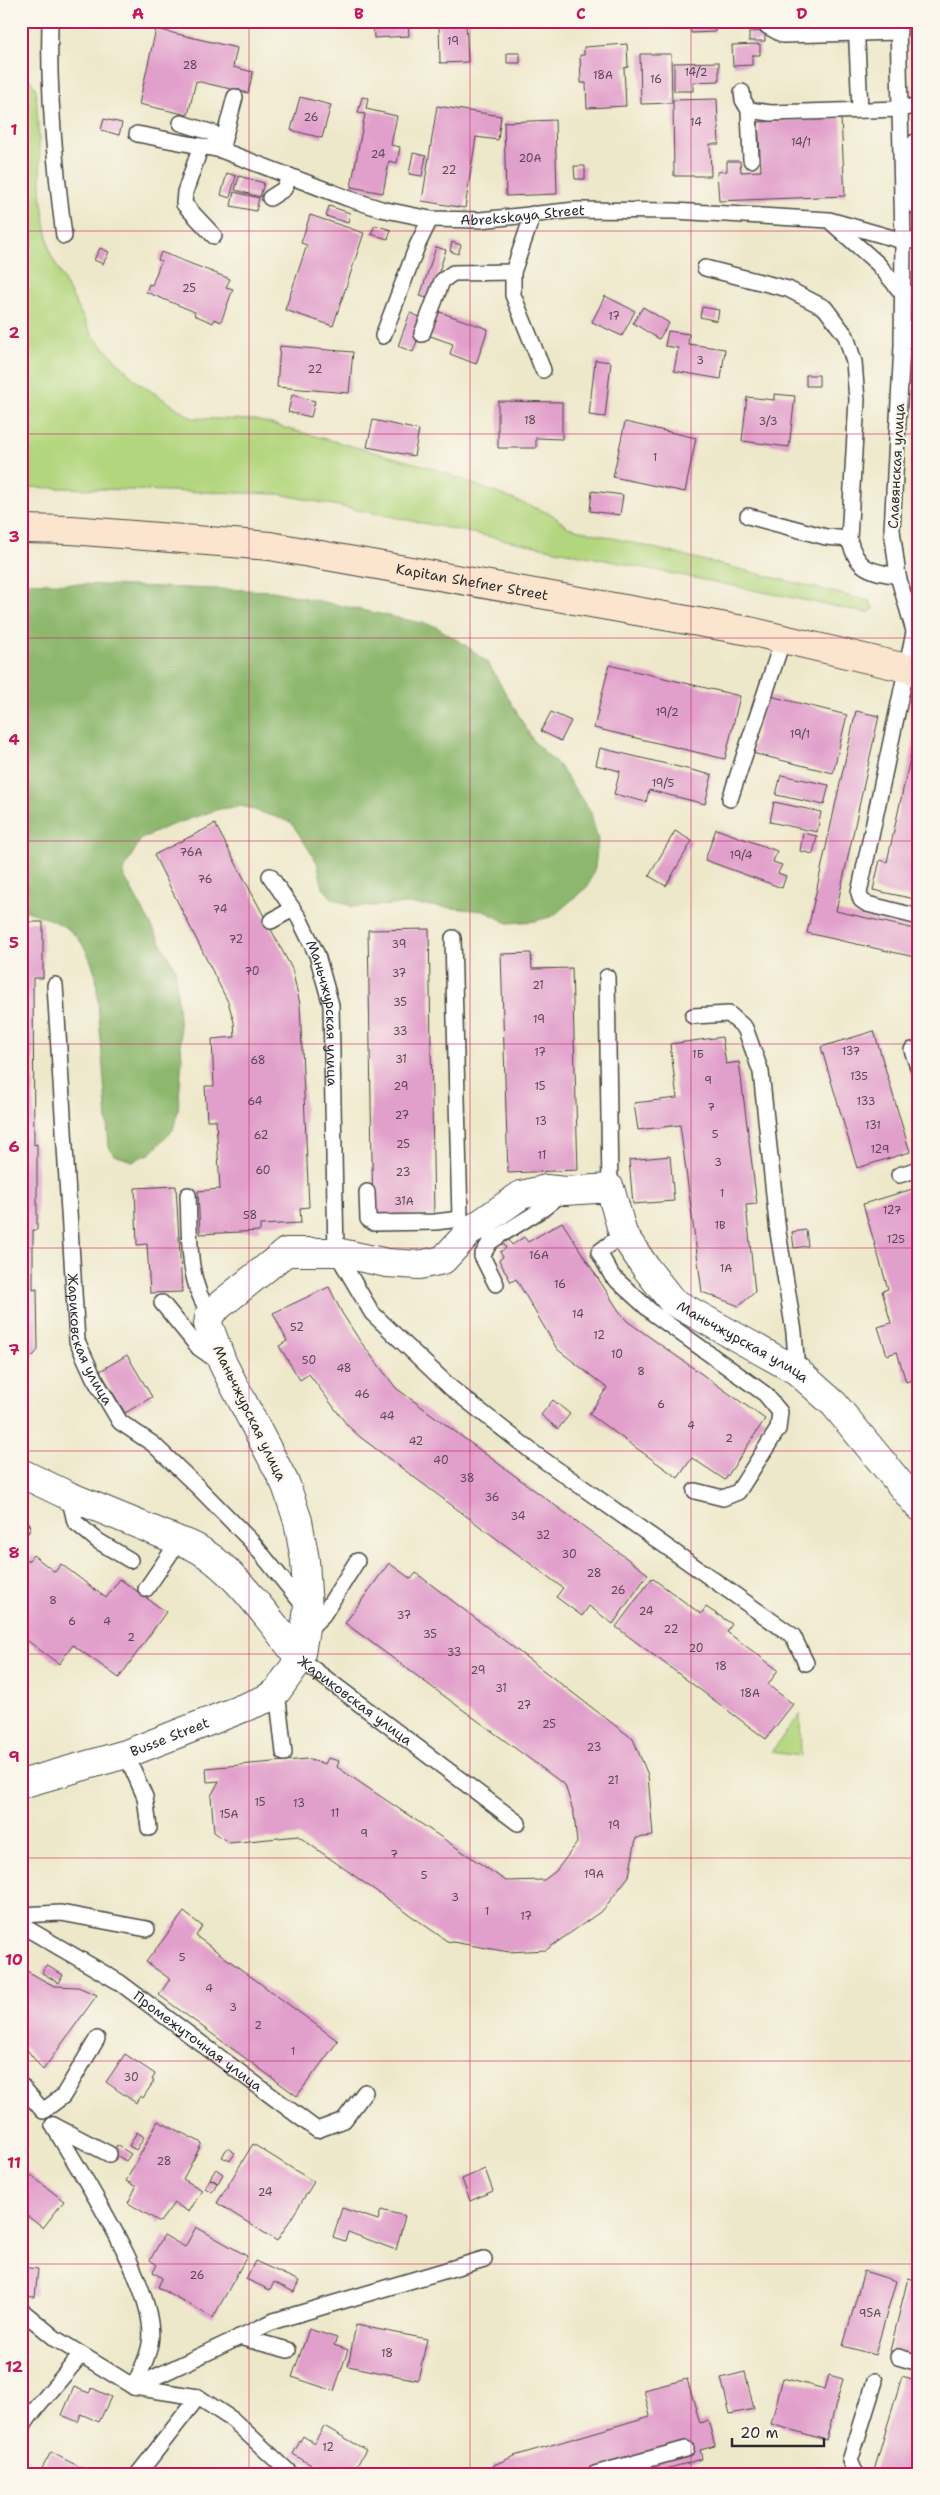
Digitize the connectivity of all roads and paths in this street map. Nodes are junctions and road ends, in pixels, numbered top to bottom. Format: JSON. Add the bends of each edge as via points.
{"nodes":[{"id":1,"x":50,"y":21,"type":"edge"},
{"id":2,"x":766,"y":21,"type":"edge"},
{"id":3,"x":898,"y":26,"type":"edge"},
{"id":4,"x":856,"y":27,"type":"edge"},
{"id":5,"x":742,"y":92,"type":"dead end"},
{"id":6,"x":235,"y":97,"type":"dead end"},
{"id":7,"x":919,"y":105,"type":"edge"},
{"id":8,"x":900,"y":109,"type":"junction"},
{"id":9,"x":749,"y":110,"type":"junction"},
{"id":10,"x":860,"y":110,"type":"junction"},
{"id":11,"x":180,"y":123,"type":"dead end"},
{"id":12,"x":136,"y":134,"type":"dead end"},
{"id":13,"x":912,"y":143,"type":"edge"},
{"id":14,"x":201,"y":146,"type":"junction"},
{"id":15,"x":221,"y":150,"type":"junction"},
{"id":16,"x":751,"y":160,"type":"dead end"},
{"id":17,"x":290,"y":176,"type":"junction"},
{"id":18,"x":270,"y":198,"type":"dead end"},
{"id":19,"x":919,"y":208,"type":"edge"},
{"id":20,"x":533,"y":214,"type":"junction"},
{"id":21,"x":430,"y":220,"type":"junction"},
{"id":22,"x":829,"y":220,"type":"junction"},
{"id":23,"x":64,"y":236,"type":"dead end"},
{"id":24,"x":214,"y":236,"type":"dead end"},
{"id":25,"x":919,"y":240,"type":"edge"},
{"id":26,"x":903,"y":241,"type":"junction"},
{"id":27,"x":705,"y":268,"type":"dead end"},
{"id":28,"x":513,"y":272,"type":"junction"},
{"id":29,"x":902,"y":293,"type":"junction"},
{"id":30,"x":422,"y":334,"type":"dead end"},
{"id":31,"x":383,"y":336,"type":"dead end"},
{"id":32,"x":543,"y":370,"type":"dead end"},
{"id":33,"x":748,"y":516,"type":"dead end"},
{"id":34,"x":21,"y":529,"type":"edge"},
{"id":35,"x":849,"y":539,"type":"junction"},
{"id":36,"x":898,"y":576,"type":"junction"},
{"id":37,"x":919,"y":609,"type":"edge"},
{"id":38,"x":914,"y":632,"type":"junction"},
{"id":39,"x":783,"y":639,"type":"junction"},
{"id":40,"x":912,"y":669,"type":"edge"},
{"id":41,"x":730,"y":799,"type":"dead end"},
{"id":42,"x":270,"y":876,"type":"dead end"},
{"id":43,"x":293,"y":909,"type":"junction"},
{"id":44,"x":919,"y":917,"type":"edge"},
{"id":45,"x":271,"y":922,"type":"dead end"},
{"id":46,"x":453,"y":938,"type":"dead end"},
{"id":47,"x":607,"y":976,"type":"dead end"},
{"id":48,"x":55,"y":985,"type":"dead end"},
{"id":49,"x":693,"y":1016,"type":"dead end"},
{"id":50,"x":912,"y":1050,"type":"dead end"},
{"id":51,"x":919,"y":1070,"type":"edge"},
{"id":52,"x":919,"y":1169,"type":"edge"},
{"id":53,"x":899,"y":1175,"type":"dead end"},
{"id":54,"x":610,"y":1188,"type":"junction"},
{"id":55,"x":565,"y":1190,"type":"junction"},
{"id":56,"x":368,"y":1192,"type":"dead end"},
{"id":57,"x":188,"y":1195,"type":"dead end"},
{"id":58,"x":466,"y":1224,"type":"junction"},
{"id":59,"x":623,"y":1234,"type":"junction"},
{"id":60,"x":336,"y":1252,"type":"junction"},
{"id":61,"x":496,"y":1284,"type":"dead end"},
{"id":62,"x":162,"y":1303,"type":"dead end"},
{"id":63,"x":210,"y":1313,"type":"junction"},
{"id":64,"x":222,"y":1364,"type":"junction"},
{"id":65,"x":797,"y":1371,"type":"junction"},
{"id":66,"x":21,"y":1473,"type":"edge"},
{"id":67,"x":695,"y":1491,"type":"dead end"},
{"id":68,"x":69,"y":1496,"type":"junction"},
{"id":69,"x":919,"y":1507,"type":"edge"},
{"id":70,"x":179,"y":1540,"type":"junction"},
{"id":71,"x":130,"y":1560,"type":"dead end"},
{"id":72,"x":357,"y":1561,"type":"dead end"},
{"id":73,"x":146,"y":1590,"type":"dead end"},
{"id":74,"x":304,"y":1634,"type":"junction"},
{"id":75,"x":806,"y":1663,"type":"dead end"},
{"id":76,"x":278,"y":1690,"type":"junction"},
{"id":77,"x":284,"y":1753,"type":"dead end"},
{"id":78,"x":126,"y":1754,"type":"junction"},
{"id":79,"x":21,"y":1784,"type":"edge"},
{"id":80,"x":518,"y":1823,"type":"dead end"},
{"id":81,"x":149,"y":1828,"type":"dead end"},
{"id":82,"x":21,"y":1915,"type":"edge"},
{"id":83,"x":21,"y":1925,"type":"edge"},
{"id":84,"x":147,"y":1929,"type":"dead end"},
{"id":85,"x":97,"y":2040,"type":"dead end"},
{"id":86,"x":21,"y":2084,"type":"edge"},
{"id":87,"x":364,"y":2092,"type":"dead end"},
{"id":88,"x":109,"y":2154,"type":"dead end"},
{"id":89,"x":484,"y":2259,"type":"dead end"},
{"id":90,"x":21,"y":2310,"type":"edge"},
{"id":91,"x":239,"y":2337,"type":"junction"},
{"id":92,"x":288,"y":2350,"type":"dead end"},
{"id":93,"x":80,"y":2356,"type":"junction"},
{"id":94,"x":898,"y":2356,"type":"dead end"},
{"id":95,"x":919,"y":2362,"type":"edge"},
{"id":96,"x":875,"y":2381,"type":"dead end"},
{"id":97,"x":134,"y":2387,"type":"junction"},
{"id":98,"x":198,"y":2397,"type":"junction"},
{"id":99,"x":21,"y":2430,"type":"edge"},
{"id":100,"x":686,"y":2449,"type":"dead end"},
{"id":101,"x":138,"y":2474,"type":"edge"},
{"id":102,"x":291,"y":2474,"type":"edge"},
{"id":103,"x":595,"y":2474,"type":"edge"},
{"id":104,"x":856,"y":2474,"type":"edge"}],
"edges":[{"from":1,"to":23,"type":"lane","via":[[49,75]]},
{"from":2,"to":4,"type":"lane","via":[[767,26],[783,35]]},
{"from":3,"to":4,"type":"lane"},
{"from":3,"to":8,"type":"lane","name":"Славянская улица"},
{"from":4,"to":10,"type":"lane"},
{"from":5,"to":9,"type":"lane"},
{"from":6,"to":15,"type":"lane"},
{"from":7,"to":8,"type":"lane"},
{"from":8,"to":10,"type":"lane"},
{"from":8,"to":13,"type":"lane","name":"Славянская улица"},
{"from":9,"to":10,"type":"lane","via":[[771,113]]},
{"from":9,"to":16,"type":"lane"},
{"from":11,"to":15,"type":"lane","via":[[213,133]]},
{"from":12,"to":14,"type":"lane","name":"Abrekskaya Street"},
{"from":13,"to":19,"type":"lane","via":[[916,206]]},
{"from":13,"to":26,"type":"lane","name":"Славянская улица"},
{"from":14,"to":15,"type":"lane","name":"Abrekskaya Street"},
{"from":14,"to":24,"type":"lane","via":[[184,204]]},
{"from":15,"to":17,"type":"lane","name":"Abrekskaya Street"},
{"from":17,"to":18,"type":"lane","via":[[284,189]]},
{"from":17,"to":21,"type":"lane","name":"Abrekskaya Street","via":[[381,209]]},
{"from":20,"to":21,"type":"lane","name":"Abrekskaya Street","via":[[480,220]]},
{"from":20,"to":22,"type":"lane","name":"Abrekskaya Street","via":[[576,210],[674,211]]},
{"from":20,"to":28,"type":"lane"},
{"from":21,"to":31,"type":"lane"},
{"from":22,"to":26,"type":"lane","name":"Abrekskaya Street"},
{"from":22,"to":29,"type":"lane","via":[[878,264]]},
{"from":25,"to":26,"type":"lane","name":"Abrekskaya Street"},
{"from":26,"to":29,"type":"lane","name":"Славянская улица"},
{"from":27,"to":35,"type":"lane","via":[[788,289],[825,308],[846,336],[854,362],[857,400]]},
{"from":28,"to":30,"type":"lane","via":[[453,273],[442,281]]},
{"from":28,"to":32,"type":"lane","via":[[513,295]]},
{"from":29,"to":36,"type":"lane","name":"Славянская улица","via":[[892,530]]},
{"from":33,"to":35,"type":"lane","via":[[826,537]]},
{"from":34,"to":39,"type":"main road","name":"Kapitan Shefner Street","via":[[270,546]]},
{"from":35,"to":36,"type":"lane","via":[[853,557],[870,570]]},
{"from":36,"to":38,"type":"lane","name":"Славянская улица"},
{"from":37,"to":38,"type":"lane"},
{"from":38,"to":40,"type":"lane","name":"Славянская улица"},
{"from":39,"to":40,"type":"main road","name":"Kapitan Shefner Street"},
{"from":39,"to":41,"type":"lane"},
{"from":40,"to":44,"type":"lane","name":"Славянская улица","via":[[859,893],[867,904]]},
{"from":42,"to":43,"type":"lane","name":"Маньчжурская улица"},
{"from":43,"to":45,"type":"lane"},
{"from":43,"to":60,"type":"lane","name":"Маньчжурская улица","via":[[317,955],[331,1005]]},
{"from":46,"to":58,"type":"lane"},
{"from":47,"to":54,"type":"lane"},
{"from":48,"to":74,"type":"lane","name":"Жариковская улица","via":[[77,1341],[120,1422],[153,1444],[251,1541]]},
{"from":49,"to":65,"type":"lane","via":[[729,1014],[745,1028],[761,1072]]},
{"from":50,"to":51,"type":"lane"},
{"from":52,"to":53,"type":"lane"},
{"from":54,"to":55,"type":"street"},
{"from":54,"to":59,"type":"street","name":"Маньчжурская улица"},
{"from":55,"to":58,"type":"street","via":[[546,1188],[521,1196]]},
{"from":55,"to":61,"type":"lane","via":[[544,1208],[490,1242],[482,1256]]},
{"from":56,"to":58,"type":"lane","via":[[368,1219],[374,1223]]},
{"from":57,"to":63,"type":"lane","via":[[191,1256],[200,1301]]},
{"from":58,"to":60,"type":"street","via":[[443,1260],[419,1265],[386,1263]]},
{"from":59,"to":65,"type":"street","name":"Маньчжурская улица","via":[[672,1301]]},
{"from":59,"to":67,"type":"lane","via":[[599,1252],[612,1276],[654,1314],[765,1394],[780,1412],[778,1429],[738,1492],[723,1498]]},
{"from":60,"to":63,"type":"street","via":[[286,1252]]},
{"from":60,"to":75,"type":"lane","name":"Маньчжурская улица","via":[[372,1313],[420,1360],[535,1454],[793,1636]]},
{"from":62,"to":64,"type":"lane","via":[[199,1348]]},
{"from":63,"to":64,"type":"street","name":"Маньчжурская улица","via":[[208,1324]]},
{"from":64,"to":74,"type":"street","name":"Маньчжурская улица","via":[[286,1485],[298,1521],[305,1560]]},
{"from":65,"to":69,"type":"street","name":"Маньчжурская улица","via":[[834,1404]]},
{"from":66,"to":68,"type":"street","name":"Жариковская улица"},
{"from":68,"to":70,"type":"street","name":"Жариковская улица"},
{"from":68,"to":71,"type":"lane","via":[[75,1522],[98,1541]]},
{"from":70,"to":73,"type":"lane"},
{"from":70,"to":74,"type":"street","name":"Жариковская улица","via":[[194,1545],[224,1567]]},
{"from":72,"to":74,"type":"lane","via":[[323,1615]]},
{"from":74,"to":76,"type":"street","name":"Busse Street"},
{"from":74,"to":80,"type":"lane","name":"Жариковская улица"},
{"from":76,"to":77,"type":"lane"},
{"from":76,"to":78,"type":"street","name":"Busse Street","via":[[266,1699]]},
{"from":78,"to":79,"type":"street","name":"Busse Street"},
{"from":78,"to":81,"type":"lane","via":[[146,1798]]},
{"from":82,"to":84,"type":"lane","via":[[61,1913]]},
{"from":83,"to":87,"type":"lane","name":"Промежуточная улица","via":[[119,1982],[317,2130],[344,2120]]},
{"from":85,"to":86,"type":"lane","via":[[63,2096],[43,2111]]},
{"from":88,"to":97,"type":"lane","via":[[53,2125],[129,2256],[148,2313],[150,2343]]},
{"from":89,"to":91,"type":"lane","via":[[274,2321]]},
{"from":90,"to":93,"type":"lane"},
{"from":91,"to":92,"type":"lane"},
{"from":91,"to":97,"type":"lane"},
{"from":93,"to":97,"type":"lane"},
{"from":93,"to":99,"type":"lane"},
{"from":94,"to":95,"type":"lane"},
{"from":96,"to":104,"type":"lane","via":[[850,2461]]},
{"from":97,"to":98,"type":"lane"},
{"from":98,"to":101,"type":"lane"},
{"from":98,"to":102,"type":"lane","via":[[233,2420]]},
{"from":100,"to":103,"type":"lane"}]}
